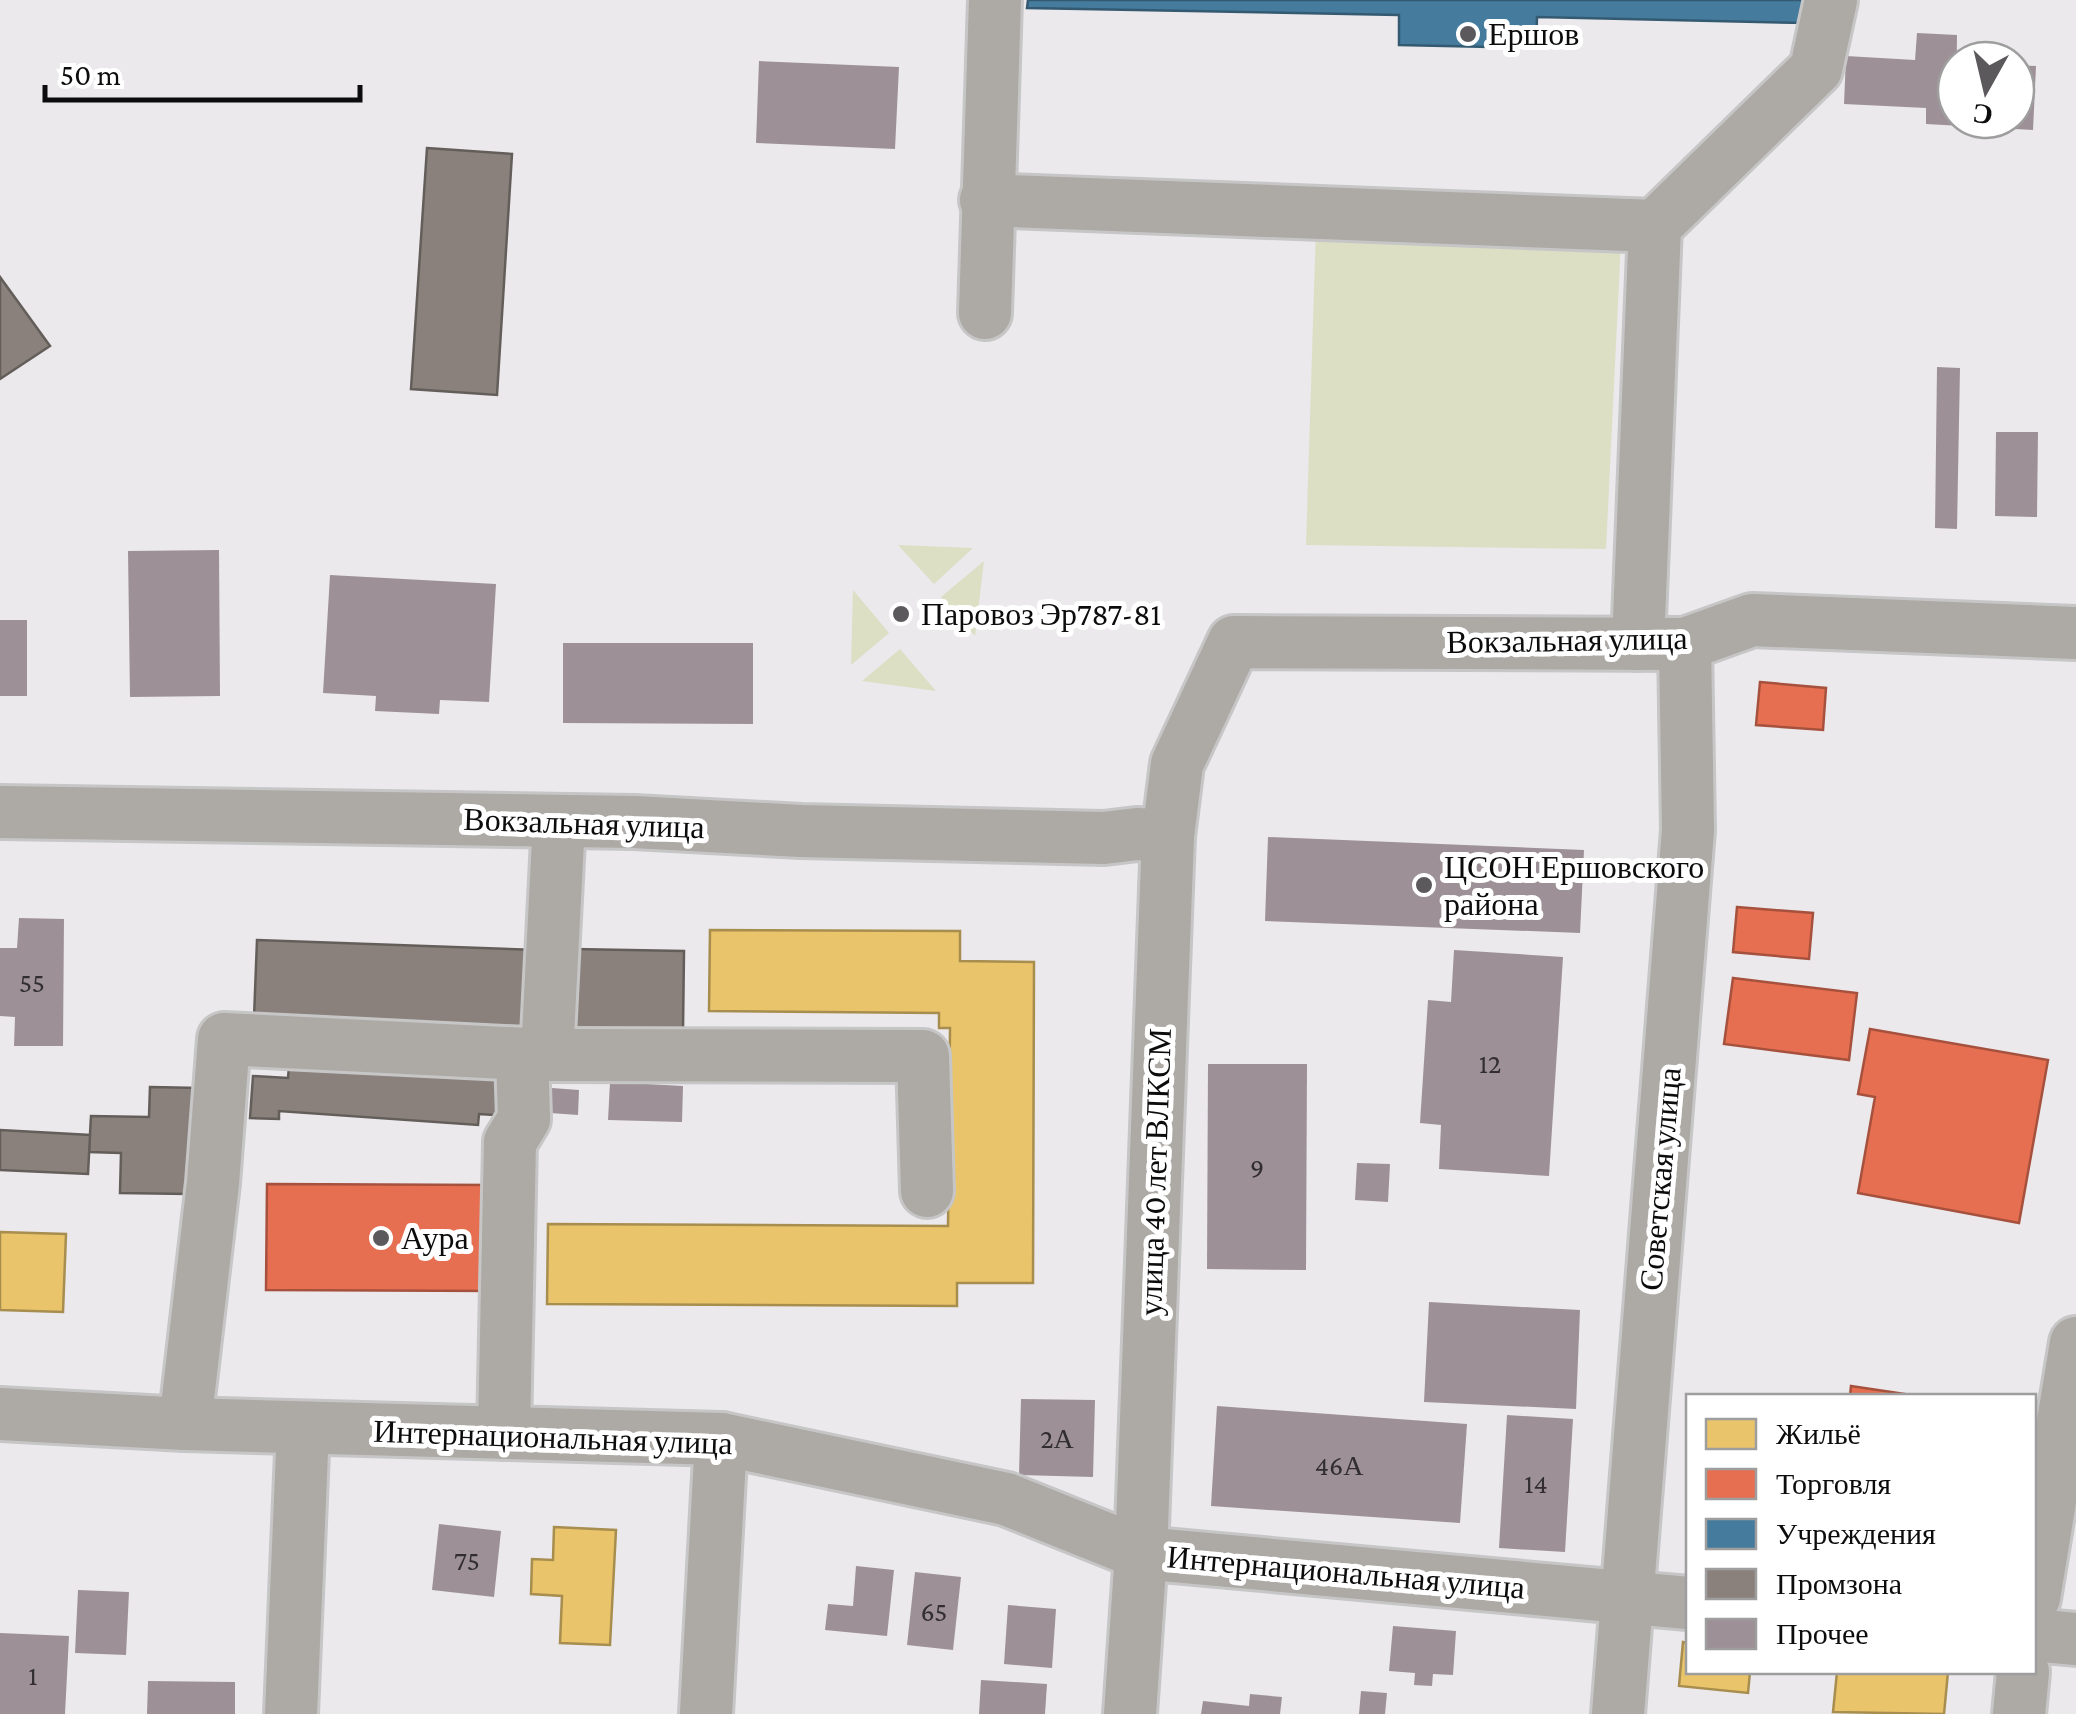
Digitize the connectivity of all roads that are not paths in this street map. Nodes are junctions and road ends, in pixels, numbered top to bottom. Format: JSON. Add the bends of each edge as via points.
{"nodes":[{"id":1,"x":994,"y":0,"type":"edge"},
{"id":2,"x":1832,"y":0,"type":"edge"},
{"id":3,"x":986,"y":200,"type":"junction"},
{"id":4,"x":1655,"y":226,"type":"junction"},
{"id":5,"x":985,"y":313,"type":"dead end"},
{"id":6,"x":2076,"y":634,"type":"edge"},
{"id":7,"x":1234,"y":642,"type":"joint"},
{"id":8,"x":1662,"y":644,"type":"junction"},
{"id":9,"x":0,"y":812,"type":"edge"},
{"id":10,"x":559,"y":821,"type":"junction"},
{"id":11,"x":1168,"y":836,"type":"junction"},
{"id":12,"x":535,"y":1054,"type":"junction"},
{"id":13,"x":927,"y":1192,"type":"dead end"},
{"id":14,"x":2076,"y":1343,"type":"edge"},
{"id":15,"x":0,"y":1414,"type":"edge"},
{"id":16,"x":185,"y":1424,"type":"junction"},
{"id":17,"x":303,"y":1428,"type":"junction"},
{"id":18,"x":504,"y":1433,"type":"junction"},
{"id":19,"x":721,"y":1438,"type":"junction"},
{"id":20,"x":1142,"y":1553,"type":"junction"},
{"id":21,"x":2036,"y":1586,"type":"edge"},
{"id":22,"x":1627,"y":1598,"type":"junction"},
{"id":23,"x":1686,"y":1603,"type":"edge"},
{"id":24,"x":2036,"y":1635,"type":"edge"},
{"id":25,"x":2076,"y":1638,"type":"edge"},
{"id":26,"x":2024,"y":1674,"type":"edge"},
{"id":27,"x":291,"y":1714,"type":"edge"},
{"id":28,"x":706,"y":1714,"type":"edge"},
{"id":29,"x":1130,"y":1714,"type":"edge"},
{"id":30,"x":1618,"y":1714,"type":"edge"},
{"id":31,"x":2019,"y":1714,"type":"edge"}],
"edges":[{"from":1,"to":3,"type":"street"},
{"from":2,"to":4,"type":"street","via":[[1816,69]]},
{"from":3,"to":4,"type":"street"},
{"from":3,"to":5,"type":"street"},
{"from":4,"to":8,"type":"street","name":"Советская улица"},
{"from":6,"to":8,"type":"street","name":"Вокзальная улица","via":[[1752,620]]},
{"from":7,"to":8,"type":"street","name":"Вокзальная улица"},
{"from":7,"to":11,"type":"street","name":"улица 40 лет ВЛКСМ","via":[[1177,764]]},
{"from":8,"to":22,"type":"street","name":"Советская улица","via":[[1688,830]]},
{"from":9,"to":10,"type":"street","name":"Вокзальная улица"},
{"from":10,"to":11,"type":"street","name":"Вокзальная улица"},
{"from":10,"to":12,"type":"street"},
{"from":11,"to":20,"type":"street","name":"улица 40 лет ВЛКСМ"},
{"from":12,"to":13,"type":"street","via":[[923,1056]]},
{"from":12,"to":16,"type":"street","via":[[224,1039]]},
{"from":12,"to":18,"type":"street","via":[[524,1119],[510,1142]]},
{"from":14,"to":21,"type":"street"},
{"from":15,"to":16,"type":"street","name":"Интернациональная улица"},
{"from":16,"to":17,"type":"street","name":"Интернациональная улица"},
{"from":17,"to":18,"type":"street","name":"Интернациональная улица"},
{"from":17,"to":27,"type":"street"},
{"from":18,"to":19,"type":"street","name":"Интернациональная улица"},
{"from":19,"to":20,"type":"street","name":"Интернациональная улица","via":[[1006,1499]]},
{"from":19,"to":28,"type":"street"},
{"from":20,"to":22,"type":"street","name":"Интернациональная улица"},
{"from":20,"to":29,"type":"street","name":"улица 40 лет ВЛКСМ"},
{"from":22,"to":23,"type":"street","name":"Интернациональная улица"},
{"from":22,"to":30,"type":"street","name":"Советская улица"},
{"from":24,"to":25,"type":"street"},
{"from":26,"to":31,"type":"street"}]}
